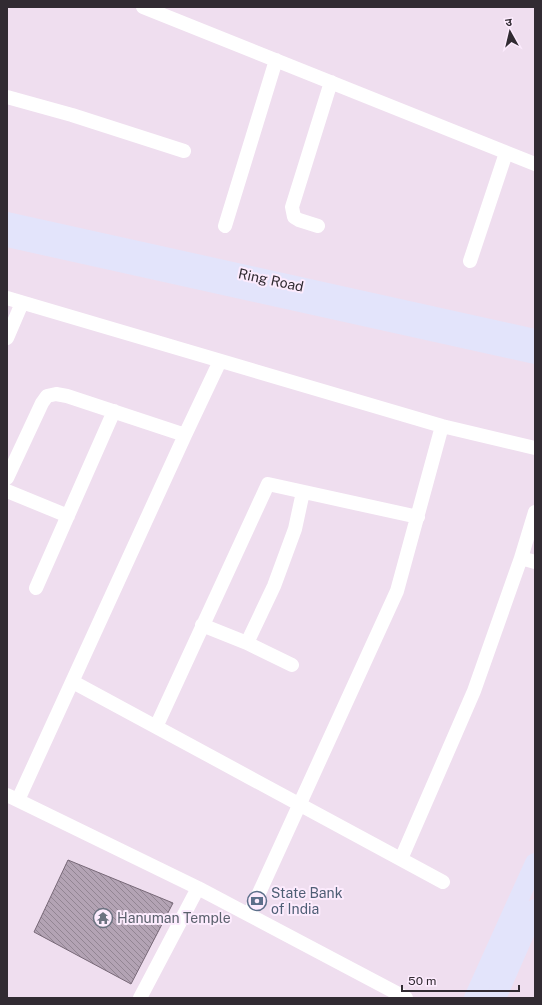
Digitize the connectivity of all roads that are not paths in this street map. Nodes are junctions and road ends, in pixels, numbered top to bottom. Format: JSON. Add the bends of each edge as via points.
{"nodes":[{"id":1,"x":143,"y":7,"type":"edge"},
{"id":2,"x":276,"y":60,"type":"junction"},
{"id":3,"x":332,"y":82,"type":"junction"},
{"id":4,"x":7,"y":97,"type":"edge"},
{"id":5,"x":184,"y":150,"type":"dead end"},
{"id":6,"x":506,"y":153,"type":"junction"},
{"id":7,"x":535,"y":164,"type":"edge"},
{"id":8,"x":7,"y":222,"type":"edge"},
{"id":9,"x":225,"y":226,"type":"dead end"},
{"id":10,"x":318,"y":226,"type":"dead end"},
{"id":11,"x":7,"y":237,"type":"edge"},
{"id":12,"x":470,"y":261,"type":"dead end"},
{"id":13,"x":7,"y":298,"type":"edge"},
{"id":14,"x":22,"y":304,"type":"junction"},
{"id":15,"x":7,"y":338,"type":"edge"},
{"id":16,"x":535,"y":339,"type":"edge"},
{"id":17,"x":535,"y":354,"type":"edge"},
{"id":18,"x":220,"y":361,"type":"junction"},
{"id":19,"x":114,"y":411,"type":"junction"},
{"id":20,"x":442,"y":426,"type":"junction"},
{"id":21,"x":185,"y":435,"type":"junction"},
{"id":22,"x":535,"y":448,"type":"edge"},
{"id":23,"x":7,"y":478,"type":"edge"},
{"id":24,"x":7,"y":491,"type":"edge"},
{"id":25,"x":303,"y":492,"type":"junction"},
{"id":26,"x":535,"y":512,"type":"edge"},
{"id":27,"x":68,"y":516,"type":"junction"},
{"id":28,"x":418,"y":517,"type":"junction"},
{"id":29,"x":521,"y":558,"type":"junction"},
{"id":30,"x":535,"y":562,"type":"edge"},
{"id":31,"x":36,"y":588,"type":"dead end"},
{"id":32,"x":202,"y":625,"type":"junction"},
{"id":33,"x":248,"y":644,"type":"junction"},
{"id":34,"x":292,"y":665,"type":"dead end"},
{"id":35,"x":73,"y":682,"type":"junction"},
{"id":36,"x":156,"y":727,"type":"junction"},
{"id":37,"x":12,"y":798,"type":"edge"},
{"id":38,"x":300,"y":804,"type":"junction"},
{"id":39,"x":401,"y":859,"type":"junction"},
{"id":40,"x":535,"y":863,"type":"edge"},
{"id":41,"x":443,"y":882,"type":"dead end"},
{"id":42,"x":198,"y":888,"type":"junction"},
{"id":43,"x":535,"y":909,"type":"edge"},
{"id":44,"x":249,"y":915,"type":"junction"},
{"id":45,"x":140,"y":998,"type":"edge"},
{"id":46,"x":406,"y":998,"type":"edge"},
{"id":47,"x":474,"y":998,"type":"edge"},
{"id":48,"x":496,"y":998,"type":"edge"}],
"edges":[{"from":1,"to":2,"type":"street"},
{"from":2,"to":3,"type":"street"},
{"from":2,"to":9,"type":"street"},
{"from":3,"to":6,"type":"street"},
{"from":3,"to":10,"type":"street","via":[[292,207],[294,217]]},
{"from":4,"to":5,"type":"street","via":[[72,114]]},
{"from":6,"to":7,"type":"street"},
{"from":6,"to":12,"type":"street"},
{"from":8,"to":16,"type":"street","name":"Ring Road"},
{"from":11,"to":17,"type":"street","name":"Ring Road"},
{"from":13,"to":14,"type":"street"},
{"from":14,"to":15,"type":"street"},
{"from":14,"to":18,"type":"street"},
{"from":18,"to":20,"type":"street"},
{"from":18,"to":21,"type":"street"},
{"from":19,"to":21,"type":"street"},
{"from":19,"to":23,"type":"street","via":[[67,396],[47,396]]},
{"from":19,"to":27,"type":"street"},
{"from":20,"to":22,"type":"street"},
{"from":20,"to":28,"type":"street"},
{"from":21,"to":35,"type":"street"},
{"from":24,"to":27,"type":"street"},
{"from":25,"to":28,"type":"street"},
{"from":25,"to":32,"type":"street","via":[[268,484]]},
{"from":25,"to":33,"type":"street","via":[[294,529],[274,586]]},
{"from":26,"to":29,"type":"street"},
{"from":27,"to":31,"type":"street"},
{"from":28,"to":38,"type":"street","via":[[397,591]]},
{"from":29,"to":30,"type":"street"},
{"from":29,"to":39,"type":"street","via":[[474,691]]},
{"from":32,"to":33,"type":"street"},
{"from":32,"to":36,"type":"street"},
{"from":33,"to":34,"type":"street"},
{"from":35,"to":36,"type":"street"},
{"from":35,"to":37,"type":"street"},
{"from":36,"to":38,"type":"street"},
{"from":37,"to":42,"type":"street"},
{"from":38,"to":39,"type":"street"},
{"from":38,"to":44,"type":"street"},
{"from":39,"to":41,"type":"street"},
{"from":40,"to":47,"type":"street"},
{"from":42,"to":44,"type":"street"},
{"from":42,"to":45,"type":"street"},
{"from":43,"to":48,"type":"street"},
{"from":44,"to":46,"type":"street"}]}
